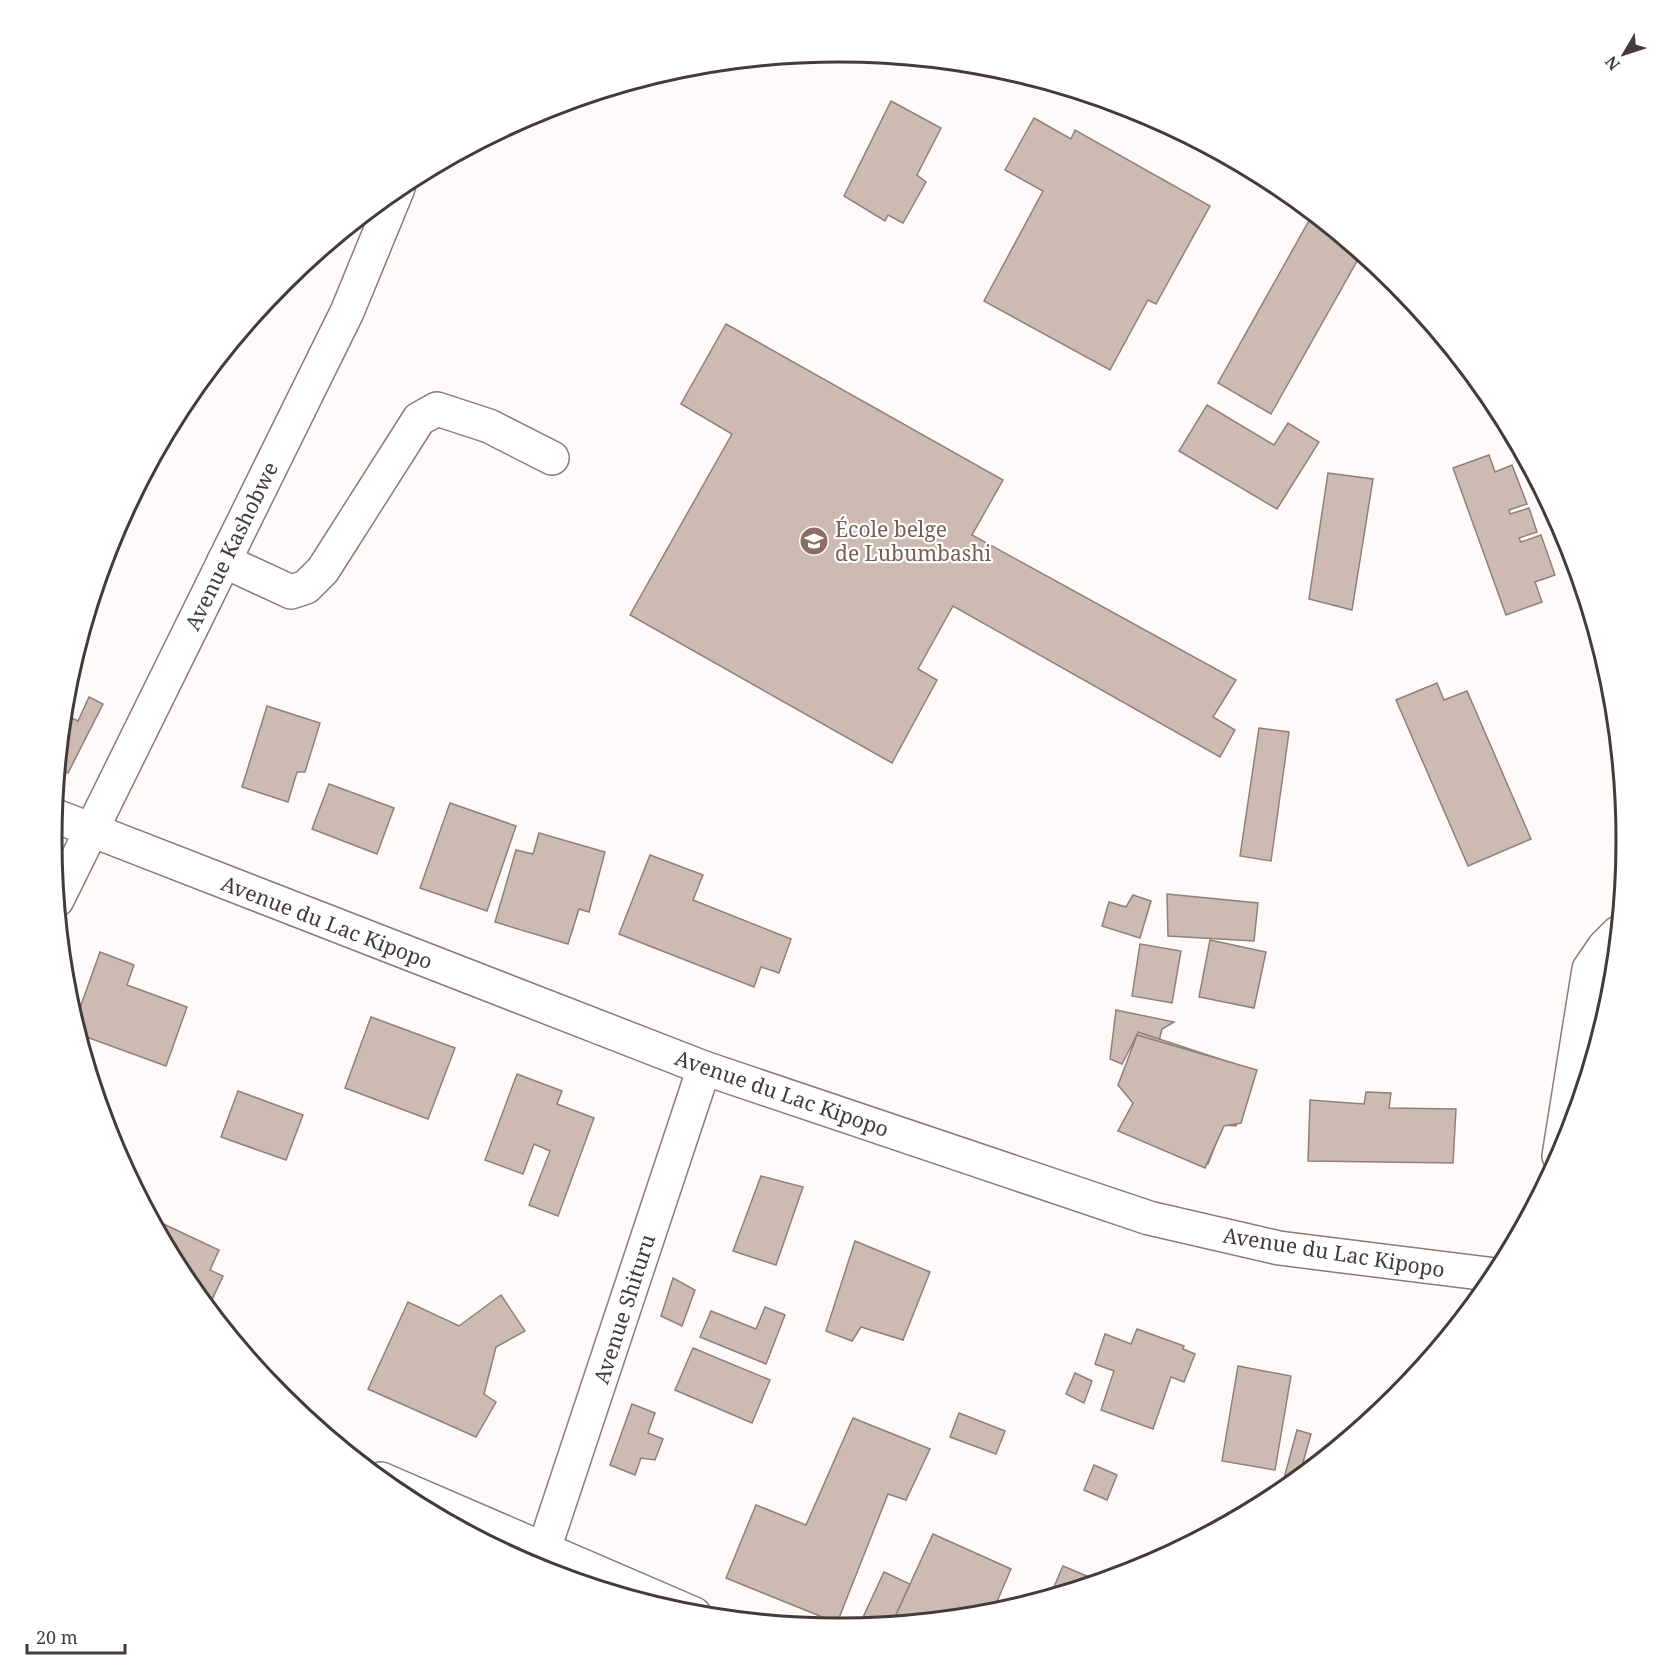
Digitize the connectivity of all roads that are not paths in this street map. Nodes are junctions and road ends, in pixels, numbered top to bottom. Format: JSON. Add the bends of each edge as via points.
{"nodes":[{"id":1,"x":391,"y":206,"type":"edge"},
{"id":2,"x":552,"y":458,"type":"dead end"},
{"id":3,"x":224,"y":561,"type":"junction"},
{"id":4,"x":62,"y":819,"type":"edge"},
{"id":5,"x":91,"y":830,"type":"junction"},
{"id":6,"x":63,"y":888,"type":"edge"},
{"id":7,"x":1610,"y":941,"type":"edge"},
{"id":8,"x":704,"y":1068,"type":"junction"},
{"id":9,"x":1566,"y":1115,"type":"edge"},
{"id":10,"x":1484,"y":1273,"type":"edge"},
{"id":11,"x":428,"y":1499,"type":"edge"},
{"id":12,"x":544,"y":1549,"type":"junction"},
{"id":13,"x":645,"y":1593,"type":"edge"}],
"edges":[{"from":1,"to":3,"type":"street","name":"Avenue Kashobwe","via":[[346,312]]},
{"from":2,"to":3,"type":"street","via":[[489,426],[437,409],[419,419],[323,570],[306,587],[291,592]]},
{"from":3,"to":5,"type":"street","name":"Avenue Kashobwe"},
{"from":4,"to":5,"type":"street","name":"Avenue du Lac Kipopo"},
{"from":5,"to":6,"type":"street","name":"Avenue Kashobwe"},
{"from":5,"to":8,"type":"street","name":"Avenue du Lac Kipopo"},
{"from":7,"to":9,"type":"street","via":[[1589,969]]},
{"from":8,"to":10,"type":"street","name":"Avenue du Lac Kipopo","via":[[1149,1218],[1279,1248]]},
{"from":8,"to":12,"type":"street","name":"Avenue Shituru"},
{"from":11,"to":12,"type":"street"},
{"from":12,"to":13,"type":"street"}]}
